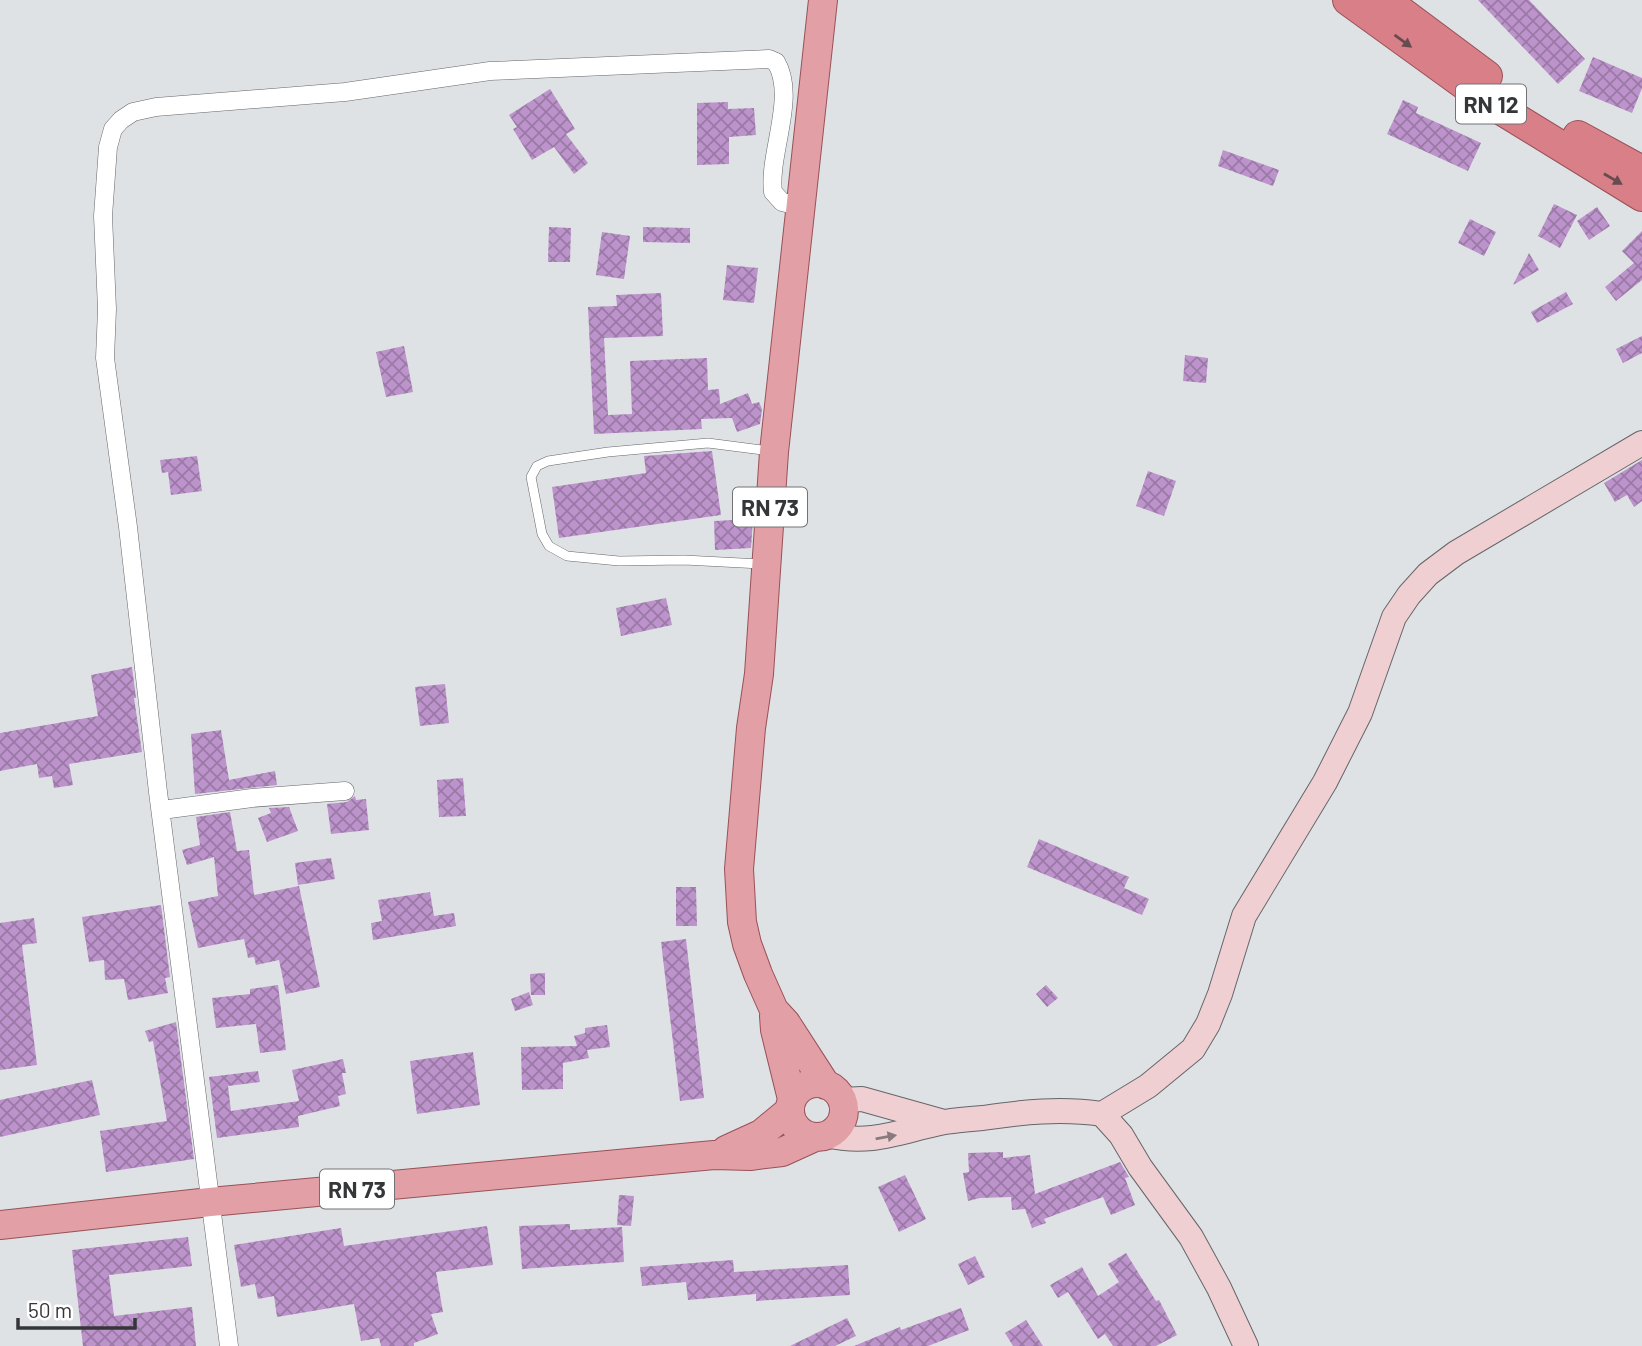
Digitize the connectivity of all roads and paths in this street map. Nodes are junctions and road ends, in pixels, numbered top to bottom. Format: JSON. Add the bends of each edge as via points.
{"nodes":[{"id":1,"x":823,"y":0,"type":"edge"},
{"id":2,"x":1348,"y":0,"type":"edge"},
{"id":3,"x":1385,"y":0,"type":"edge"},
{"id":4,"x":1642,"y":171,"type":"edge"},
{"id":5,"x":1642,"y":196,"type":"edge"},
{"id":6,"x":799,"y":206,"type":"junction"},
{"id":7,"x":1642,"y":443,"type":"edge"},
{"id":8,"x":774,"y":452,"type":"junction"},
{"id":9,"x":767,"y":565,"type":"junction"},
{"id":10,"x":345,"y":791,"type":"dead end"},
{"id":11,"x":162,"y":810,"type":"junction"},
{"id":12,"x":774,"y":1010,"type":"junction"},
{"id":13,"x":834,"y":1092,"type":"junction"},
{"id":14,"x":791,"y":1105,"type":"junction"},
{"id":15,"x":1102,"y":1114,"type":"junction"},
{"id":16,"x":944,"y":1122,"type":"junction"},
{"id":17,"x":821,"y":1136,"type":"junction"},
{"id":18,"x":714,"y":1155,"type":"junction"},
{"id":19,"x":210,"y":1202,"type":"junction"},
{"id":20,"x":0,"y":1225,"type":"edge"},
{"id":21,"x":229,"y":1346,"type":"edge"},
{"id":22,"x":1246,"y":1346,"type":"edge"}],
"edges":[{"from":1,"to":6,"type":"main road","number":"RN 73"},
{"from":2,"to":5,"type":"highway","number":"RN 12","one_way":true,"via":[[1489,102]]},
{"from":3,"to":4,"type":"highway","number":"RN 12","via":[[1530,106]]},
{"from":6,"to":8,"type":"main road","number":"RN 73"},
{"from":6,"to":11,"type":"street","via":[[782,202],[773,192],[783,97],[782,74],[769,59],[490,71],[345,92],[156,107],[121,120],[108,147],[103,216],[105,358]]},
{"from":7,"to":15,"type":"main road","via":[[1456,553],[1409,595],[1394,617],[1360,713],[1331,771],[1244,916],[1208,1024],[1193,1049],[1148,1086]]},
{"from":8,"to":9,"type":"main road","number":"RN 73"},
{"from":8,"to":9,"type":"lane","via":[[708,443],[608,452],[548,461],[537,466],[531,477],[542,534],[548,546],[567,556]]},
{"from":9,"to":12,"type":"main road","number":"RN 73","via":[[739,869],[747,944]]},
{"from":10,"to":11,"type":"street"},
{"from":11,"to":19,"type":"street"},
{"from":12,"to":13,"type":"main road","number":"RN 73"},
{"from":12,"to":14,"type":"main road","number":"RN 73"},
{"from":13,"to":14,"type":"main road","via":[[817,1083],[807,1086],[798,1091]]},
{"from":13,"to":16,"type":"main road"},
{"from":13,"to":17,"type":"main road","via":[[844,1110],[842,1121]]},
{"from":14,"to":17,"type":"main road","via":[[798,1129],[807,1136]]},
{"from":14,"to":18,"type":"main road","number":"RN 73","via":[[761,1134]]},
{"from":15,"to":16,"type":"main road","via":[[1039,1110]]},
{"from":15,"to":22,"type":"main road","via":[[1191,1237]]},
{"from":17,"to":16,"type":"main road","one_way":true,"via":[[873,1140]]},
{"from":17,"to":18,"type":"main road","number":"RN 73","via":[[782,1152]]},
{"from":18,"to":19,"type":"main road","number":"RN 73"},
{"from":19,"to":20,"type":"main road","number":"RN 73"},
{"from":19,"to":21,"type":"street"}]}
